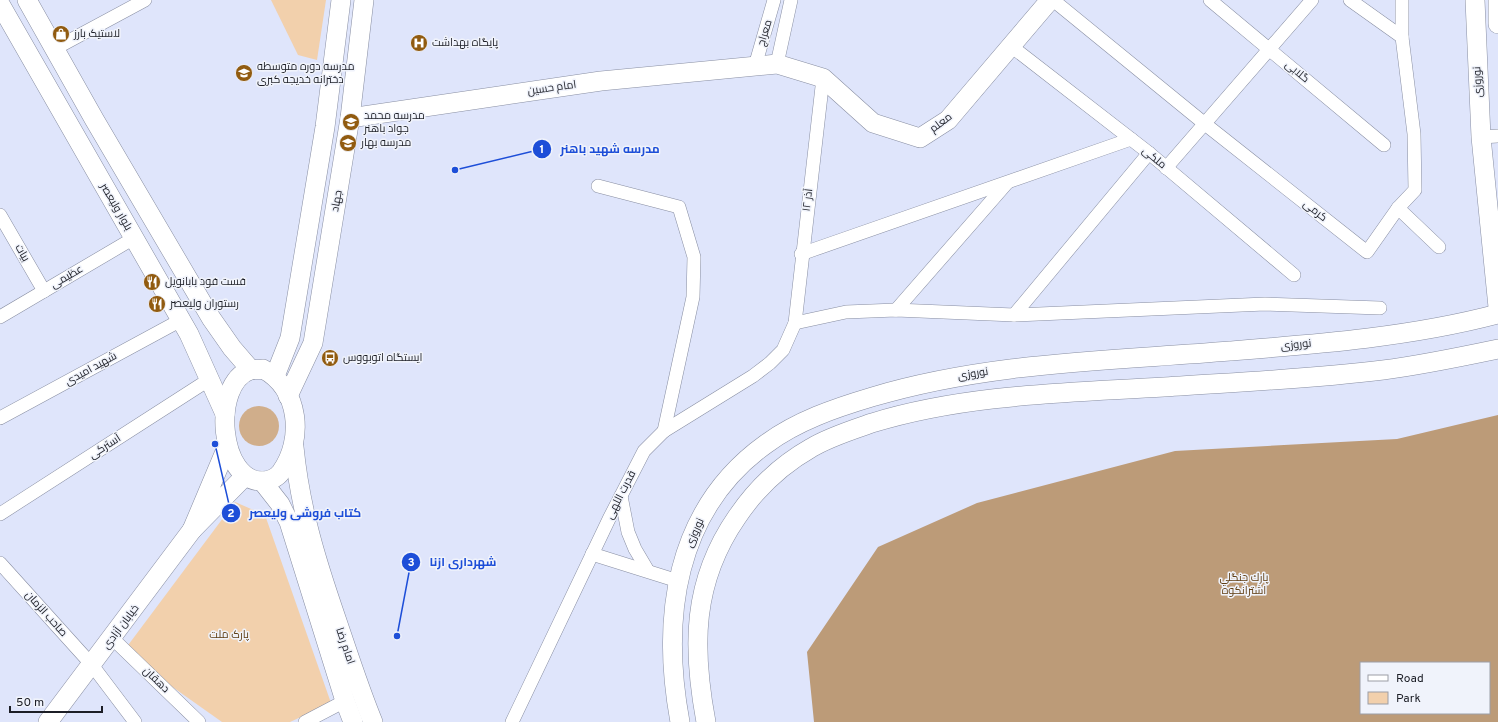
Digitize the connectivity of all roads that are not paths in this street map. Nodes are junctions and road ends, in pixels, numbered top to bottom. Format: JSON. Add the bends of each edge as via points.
{"nodes":[{"id":1,"x":27,"y":0,"type":"edge"},
{"id":2,"x":145,"y":0,"type":"edge"},
{"id":3,"x":340,"y":0,"type":"edge"},
{"id":4,"x":364,"y":0,"type":"edge"},
{"id":5,"x":774,"y":0,"type":"edge"},
{"id":6,"x":791,"y":0,"type":"edge"},
{"id":7,"x":1052,"y":0,"type":"edge"},
{"id":8,"x":1210,"y":0,"type":"edge"},
{"id":9,"x":1312,"y":0,"type":"edge"},
{"id":10,"x":1350,"y":0,"type":"edge"},
{"id":11,"x":1402,"y":0,"type":"edge"},
{"id":12,"x":1498,"y":0,"type":"edge"},
{"id":13,"x":0,"y":4,"type":"edge"},
{"id":14,"x":1475,"y":9,"type":"edge"},
{"id":15,"x":1498,"y":16,"type":"edge"},
{"id":16,"x":1498,"y":24,"type":"edge"},
{"id":17,"x":1402,"y":37,"type":"junction"},
{"id":18,"x":1011,"y":46,"type":"junction"},
{"id":19,"x":54,"y":48,"type":"junction"},
{"id":20,"x":1270,"y":49,"type":"junction"},
{"id":21,"x":777,"y":64,"type":"junction"},
{"id":22,"x":755,"y":66,"type":"junction"},
{"id":23,"x":823,"y":78,"type":"junction"},
{"id":24,"x":350,"y":118,"type":"junction"},
{"id":25,"x":1205,"y":124,"type":"junction"},
{"id":26,"x":1490,"y":137,"type":"edge"},
{"id":27,"x":1131,"y":139,"type":"junction"},
{"id":28,"x":1384,"y":145,"type":"dead end"},
{"id":29,"x":1148,"y":154,"type":"junction"},
{"id":30,"x":1166,"y":168,"type":"junction"},
{"id":31,"x":1008,"y":182,"type":"junction"},
{"id":32,"x":598,"y":186,"type":"dead end"},
{"id":33,"x":1398,"y":208,"type":"junction"},
{"id":34,"x":0,"y":216,"type":"edge"},
{"id":35,"x":134,"y":238,"type":"junction"},
{"id":36,"x":1438,"y":247,"type":"dead end"},
{"id":37,"x":801,"y":254,"type":"junction"},
{"id":38,"x":1294,"y":275,"type":"dead end"},
{"id":39,"x":44,"y":291,"type":"junction"},
{"id":40,"x":1498,"y":306,"type":"edge"},
{"id":41,"x":1380,"y":308,"type":"dead end"},
{"id":42,"x":896,"y":310,"type":"junction"},
{"id":43,"x":1498,"y":314,"type":"edge"},
{"id":44,"x":1014,"y":315,"type":"junction"},
{"id":45,"x":0,"y":316,"type":"edge"},
{"id":46,"x":211,"y":318,"type":"junction"},
{"id":47,"x":794,"y":323,"type":"junction"},
{"id":48,"x":185,"y":327,"type":"junction"},
{"id":49,"x":290,"y":338,"type":"junction"},
{"id":50,"x":313,"y":343,"type":"junction"},
{"id":51,"x":1498,"y":349,"type":"edge"},
{"id":52,"x":251,"y":370,"type":"junction"},
{"id":53,"x":275,"y":376,"type":"junction"},
{"id":54,"x":210,"y":379,"type":"junction"},
{"id":55,"x":288,"y":396,"type":"junction"},
{"id":56,"x":225,"y":414,"type":"junction"},
{"id":57,"x":0,"y":418,"type":"edge"},
{"id":58,"x":664,"y":431,"type":"junction"},
{"id":59,"x":294,"y":443,"type":"junction"},
{"id":60,"x":227,"y":447,"type":"junction"},
{"id":61,"x":253,"y":479,"type":"junction"},
{"id":62,"x":621,"y":496,"type":"junction"},
{"id":63,"x":0,"y":514,"type":"edge"},
{"id":64,"x":192,"y":530,"type":"junction"},
{"id":65,"x":592,"y":554,"type":"junction"},
{"id":66,"x":0,"y":563,"type":"edge"},
{"id":67,"x":311,"y":569,"type":"junction"},
{"id":68,"x":648,"y":571,"type":"junction"},
{"id":69,"x":678,"y":581,"type":"junction"},
{"id":70,"x":112,"y":638,"type":"junction"},
{"id":71,"x":92,"y":665,"type":"junction"},
{"id":72,"x":345,"y":701,"type":"junction"},
{"id":73,"x":48,"y":722,"type":"edge"},
{"id":74,"x":136,"y":722,"type":"edge"},
{"id":75,"x":199,"y":722,"type":"edge"},
{"id":76,"x":305,"y":722,"type":"edge"},
{"id":77,"x":353,"y":722,"type":"edge"},
{"id":78,"x":373,"y":722,"type":"edge"},
{"id":79,"x":512,"y":722,"type":"edge"},
{"id":80,"x":680,"y":722,"type":"edge"},
{"id":81,"x":706,"y":722,"type":"edge"}],
"edges":[{"from":1,"to":19,"type":"main road"},
{"from":2,"to":19,"type":"street"},
{"from":3,"to":49,"type":"main road","via":[[325,127]]},
{"from":4,"to":24,"type":"main road","name":"جهاد"},
{"from":5,"to":22,"type":"street","name":"معراج"},
{"from":6,"to":21,"type":"street","name":"معراج"},
{"from":7,"to":18,"type":"main road","name":"معلم"},
{"from":7,"to":25,"type":"street","name":"کرمی"},
{"from":8,"to":20,"type":"street","name":"گلابی"},
{"from":9,"to":20,"type":"street"},
{"from":10,"to":17,"type":"street"},
{"from":11,"to":17,"type":"street","name":"کرمی"},
{"from":12,"to":15,"type":"main road"},
{"from":13,"to":35,"type":"main road","name":"بلوار ولیعصر"},
{"from":14,"to":15,"type":"street"},
{"from":14,"to":26,"type":"main road","name":"نوروزی"},
{"from":15,"to":16,"type":"main road"},
{"from":17,"to":33,"type":"street","name":"کرمی","via":[[1414,134],[1415,190]]},
{"from":18,"to":23,"type":"main road","name":"معلم","via":[[948,120],[920,138],[873,122]]},
{"from":18,"to":27,"type":"street","name":"ملکی"},
{"from":19,"to":46,"type":"main road"},
{"from":20,"to":25,"type":"street"},
{"from":20,"to":28,"type":"street","name":"گلابی"},
{"from":21,"to":22,"type":"main road","name":"معلم"},
{"from":21,"to":23,"type":"main road","name":"معلم"},
{"from":22,"to":24,"type":"main road","name":"امام حسین","via":[[601,81]]},
{"from":23,"to":37,"type":"street","name":"۱۲ آذر"},
{"from":24,"to":50,"type":"main road","name":"جهاد"},
{"from":25,"to":30,"type":"street"},
{"from":25,"to":33,"type":"street","name":"کرمی","via":[[1367,252]]},
{"from":26,"to":40,"type":"main road","name":"نوروزی"},
{"from":27,"to":29,"type":"street","name":"ملکی"},
{"from":27,"to":31,"type":"street"},
{"from":29,"to":30,"type":"street","name":"ملکی"},
{"from":29,"to":44,"type":"street"},
{"from":30,"to":38,"type":"street","name":"ملکی"},
{"from":31,"to":37,"type":"street"},
{"from":31,"to":42,"type":"street"},
{"from":32,"to":58,"type":"street","via":[[679,207],[694,257],[693,297]]},
{"from":33,"to":36,"type":"street"},
{"from":34,"to":39,"type":"street","name":"بیات"},
{"from":35,"to":39,"type":"street","name":"عظیمی"},
{"from":35,"to":48,"type":"main road","name":"بلوار ولیعصر"},
{"from":37,"to":47,"type":"street","name":"۱۲ آذر"},
{"from":39,"to":45,"type":"street","name":"عظیمی"},
{"from":41,"to":44,"type":"street","via":[[1266,304]]},
{"from":42,"to":44,"type":"street"},
{"from":42,"to":47,"type":"street","via":[[846,312]]},
{"from":43,"to":69,"type":"main road","name":"نوروزی","via":[[1462,324],[1380,337],[1009,368],[935,380],[838,407],[801,423],[766,443],[740,465],[720,488],[702,516],[688,548]]},
{"from":46,"to":48,"type":"main road"},
{"from":46,"to":52,"type":"main road"},
{"from":47,"to":58,"type":"street","name":"قدرت اللهی","via":[[782,350],[770,363]]},
{"from":48,"to":54,"type":"main road","name":"بلوار ولیعصر"},
{"from":48,"to":57,"type":"street","name":"شهید امیدی"},
{"from":49,"to":50,"type":"main road"},
{"from":49,"to":53,"type":"main road"},
{"from":50,"to":55,"type":"main road","name":"جهاد"},
{"from":51,"to":81,"type":"main road","via":[[1381,370],[952,404],[897,416],[812,447],[764,483],[728,530],[714,559],[699,616],[697,651],[700,692]]},
{"from":52,"to":53,"type":"main road","via":[[262,370]]},
{"from":52,"to":56,"type":"main road","via":[[240,377],[231,390]]},
{"from":53,"to":55,"type":"main road"},
{"from":54,"to":56,"type":"main road","name":"بلوار ولیعصر"},
{"from":54,"to":63,"type":"street","name":"آسترکی"},
{"from":55,"to":59,"type":"main road","via":[[295,424]]},
{"from":56,"to":60,"type":"main road"},
{"from":58,"to":62,"type":"street","name":"قدرت اللهی","via":[[644,451]]},
{"from":59,"to":61,"type":"main road","via":[[280,474],[268,481]]},
{"from":59,"to":67,"type":"main road"},
{"from":60,"to":61,"type":"main road","via":[[235,463]]},
{"from":60,"to":64,"type":"main road"},
{"from":61,"to":64,"type":"main road"},
{"from":61,"to":67,"type":"main road","via":[[276,499]]},
{"from":62,"to":65,"type":"street","name":"قدرت اللهی"},
{"from":62,"to":68,"type":"street","via":[[628,532]]},
{"from":64,"to":70,"type":"main road","name":"خیابان آزادی"},
{"from":65,"to":68,"type":"street"},
{"from":65,"to":79,"type":"street","name":"قدرت اللهی"},
{"from":66,"to":71,"type":"street","name":"صاحب الزمان"},
{"from":67,"to":72,"type":"main road","name":"امام رضا"},
{"from":67,"to":78,"type":"main road","name":"امام رضا"},
{"from":68,"to":69,"type":"street"},
{"from":69,"to":80,"type":"main road","name":"نوروزی","via":[[673,610],[671,651]]},
{"from":70,"to":71,"type":"main road","name":"خیابان آزادی"},
{"from":70,"to":75,"type":"street","name":"دهقان"},
{"from":71,"to":73,"type":"main road","name":"خیابان آزادی"},
{"from":71,"to":74,"type":"street","name":"صاحب الزمان"},
{"from":72,"to":76,"type":"street"},
{"from":72,"to":77,"type":"main road","name":"امام رضا"}]}
